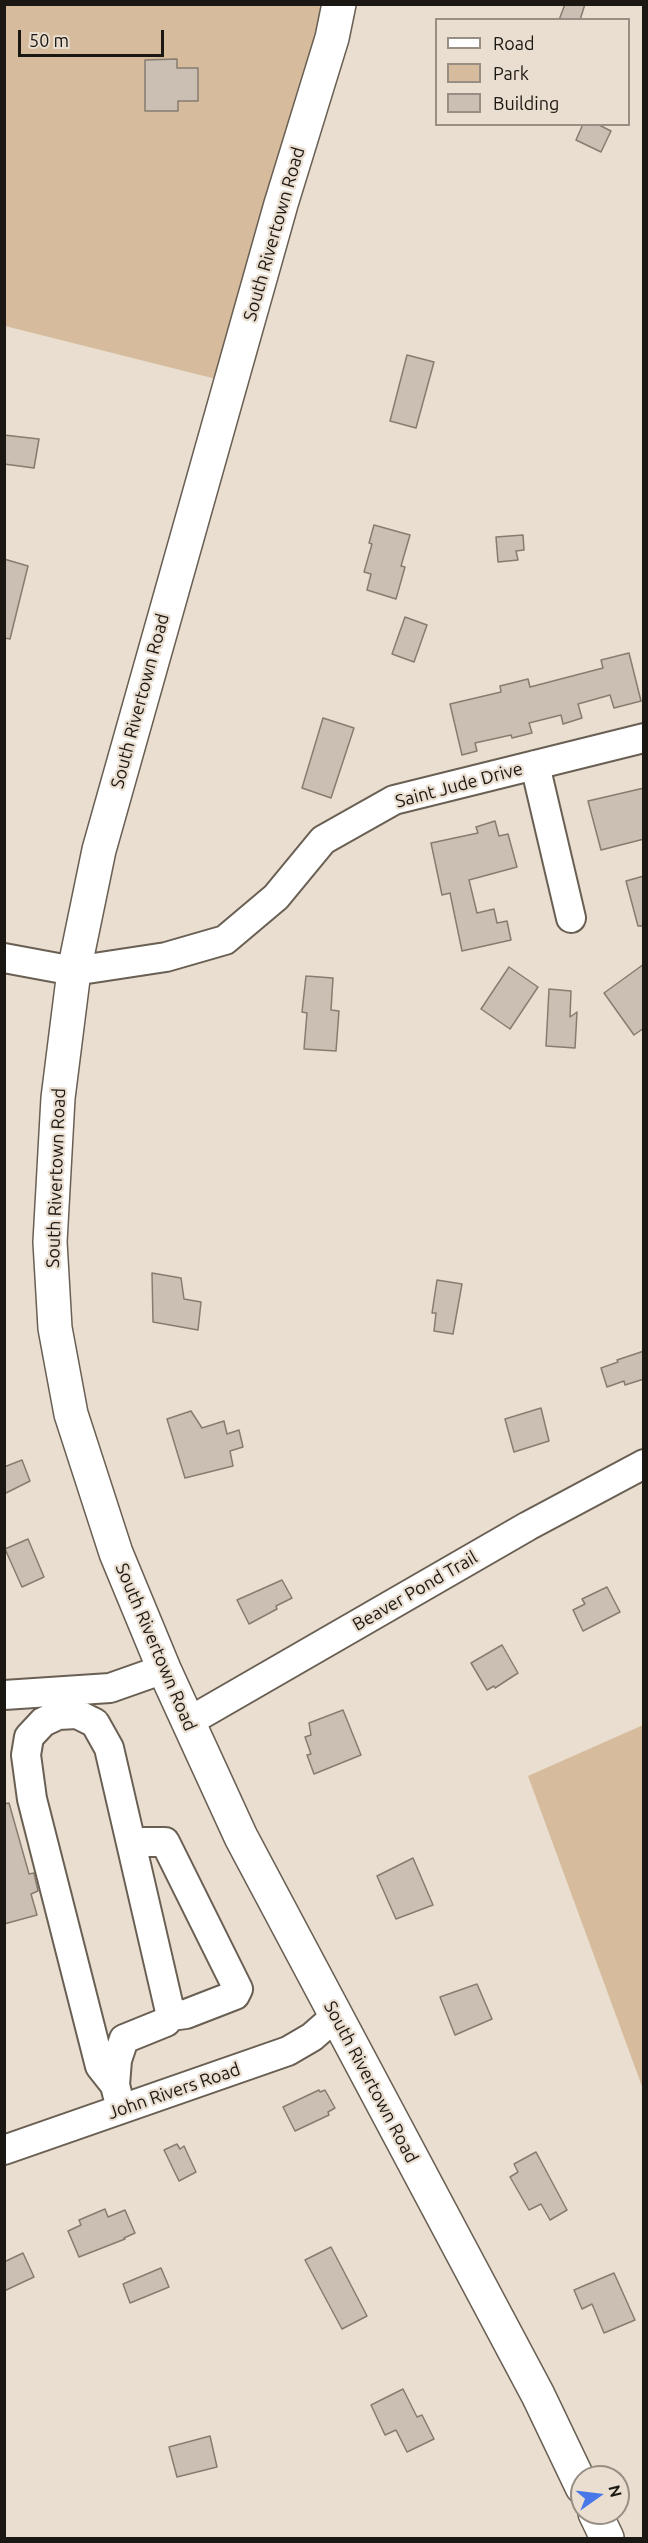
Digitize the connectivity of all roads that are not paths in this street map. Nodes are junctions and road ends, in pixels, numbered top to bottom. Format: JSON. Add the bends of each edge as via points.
{"nodes":[{"id":1,"x":339,"y":4,"type":"edge"},
{"id":2,"x":644,"y":738,"type":"edge"},
{"id":3,"x":535,"y":765,"type":"junction"},
{"id":4,"x":572,"y":918,"type":"dead end"},
{"id":5,"x":4,"y":958,"type":"edge"},
{"id":6,"x":74,"y":971,"type":"junction"},
{"id":7,"x":644,"y":1464,"type":"edge"},
{"id":8,"x":164,"y":1669,"type":"junction"},
{"id":9,"x":4,"y":1695,"type":"edge"},
{"id":10,"x":188,"y":1722,"type":"junction"},
{"id":11,"x":131,"y":1842,"type":"junction"},
{"id":12,"x":171,"y":2016,"type":"junction"},
{"id":13,"x":336,"y":2016,"type":"junction"},
{"id":14,"x":118,"y":2097,"type":"junction"},
{"id":15,"x":4,"y":2150,"type":"edge"},
{"id":16,"x":571,"y":2465,"type":"edge"}],
"edges":[{"from":1,"to":6,"type":"main road","name":"South Rivertown Road","via":[[99,850]]},
{"from":2,"to":3,"type":"street","name":"Saint Jude Drive"},
{"from":3,"to":4,"type":"street"},
{"from":3,"to":6,"type":"street","name":"Saint Jude Drive","via":[[394,800],[323,840],[276,897],[225,940],[166,957]]},
{"from":5,"to":6,"type":"street","name":"Saint Jude Drive"},
{"from":6,"to":8,"type":"main road","name":"South Rivertown Road","via":[[58,1098],[50,1242],[55,1328],[75,1425],[116,1553]]},
{"from":7,"to":10,"type":"street","name":"Beaver Pond Trail","via":[[528,1526]]},
{"from":8,"to":9,"type":"street","via":[[110,1688]]},
{"from":8,"to":10,"type":"main road","name":"South Rivertown Road"},
{"from":10,"to":13,"type":"main road","name":"South Rivertown Road","via":[[241,1837]]},
{"from":11,"to":12,"type":"street"},
{"from":11,"to":12,"type":"street","via":[[165,1842],[238,1989],[235,1995]]},
{"from":11,"to":14,"type":"street","via":[[109,1748],[95,1723],[77,1714],[57,1715],[44,1722],[30,1737],[26,1755],[32,1799],[100,2066]]},
{"from":12,"to":14,"type":"street","via":[[166,2022],[124,2039],[117,2060]]},
{"from":13,"to":14,"type":"street","name":"John Rivers Road","via":[[288,2051]]},
{"from":13,"to":16,"type":"main road","name":"South Rivertown Road"},
{"from":14,"to":15,"type":"street","name":"John Rivers Road"}]}
